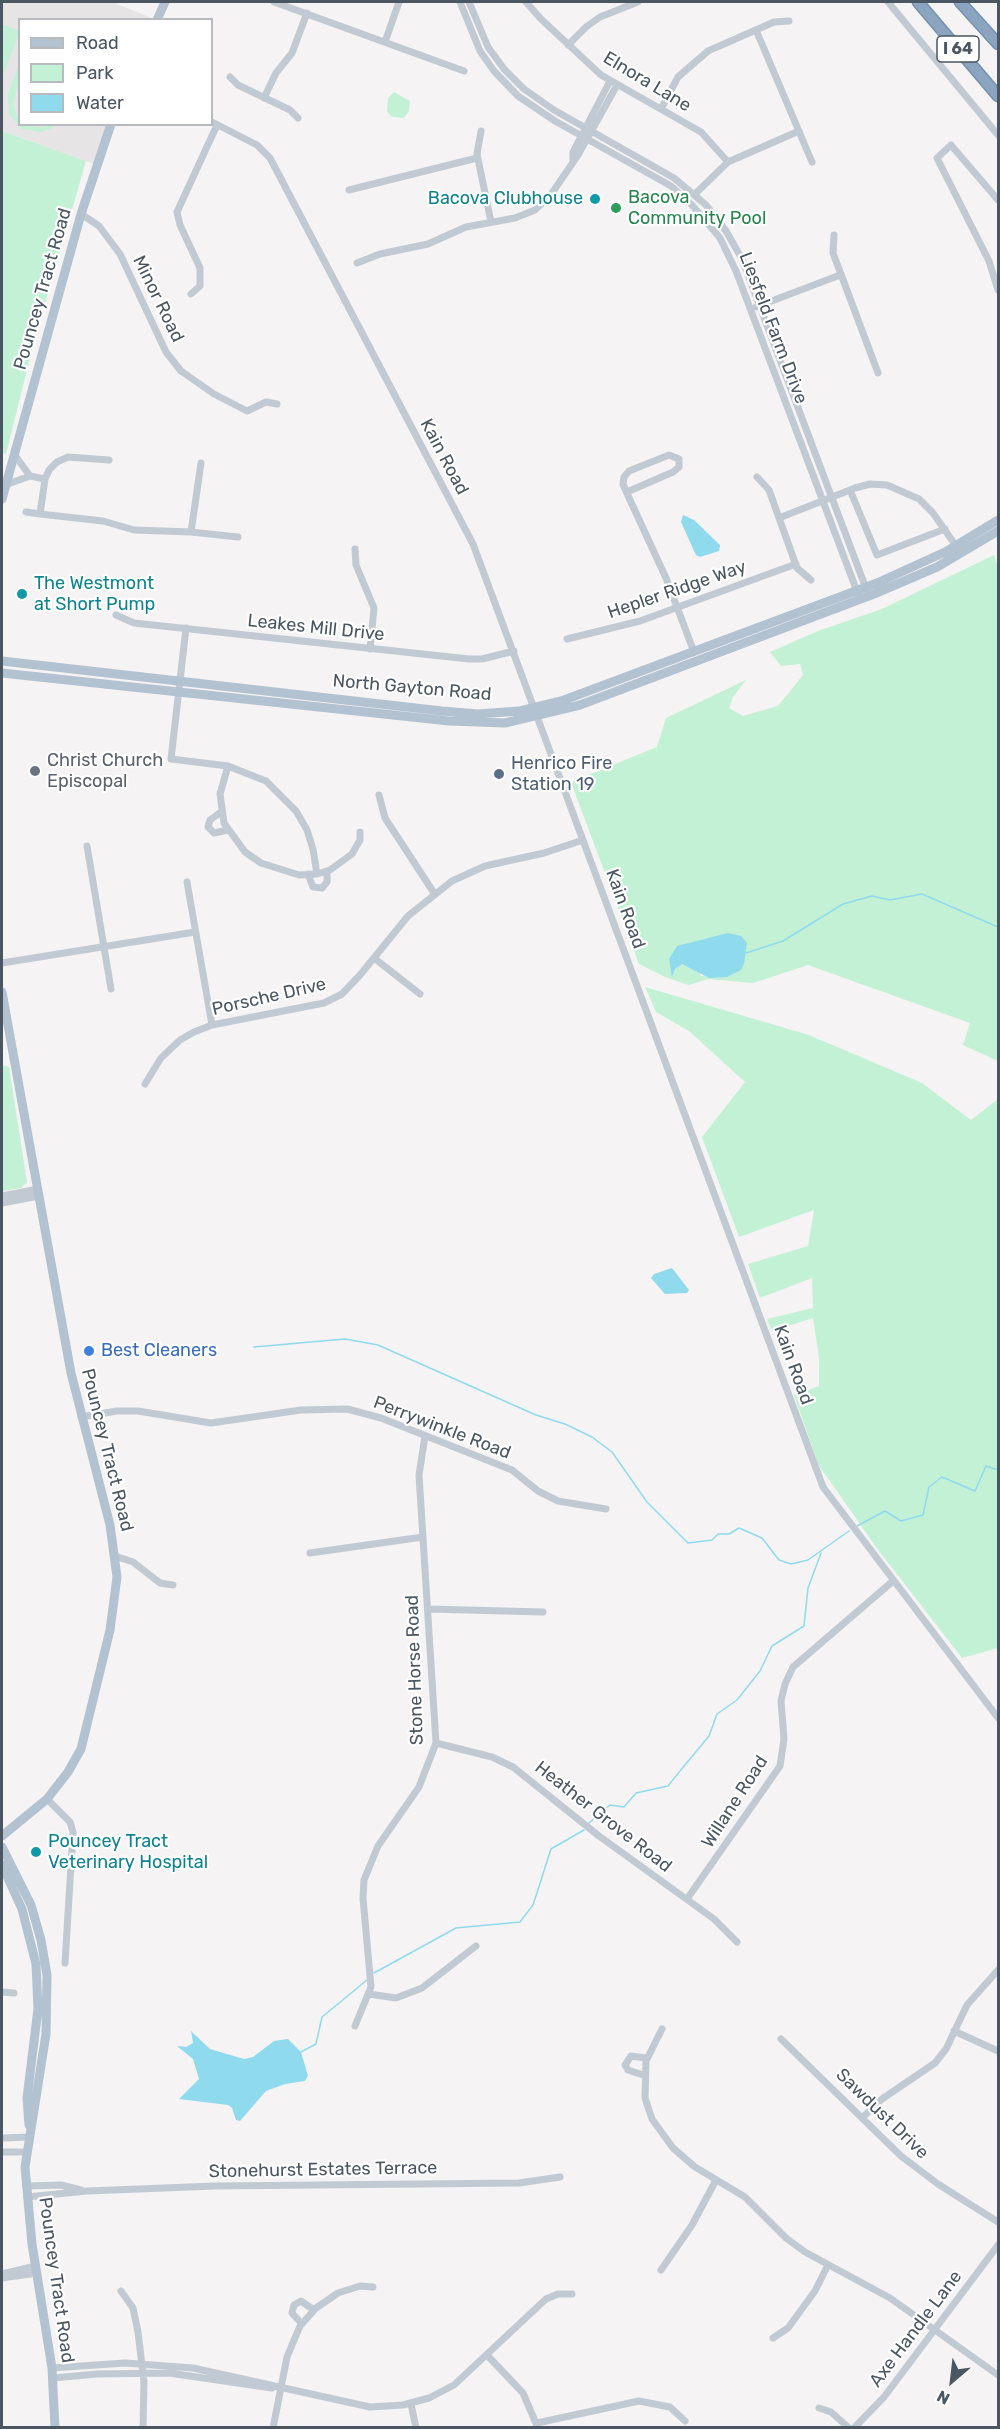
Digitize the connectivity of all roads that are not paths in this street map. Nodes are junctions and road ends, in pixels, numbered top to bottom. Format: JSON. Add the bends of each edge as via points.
{"nodes":[{"id":1,"x":165,"y":2,"type":"edge"},
{"id":2,"x":274,"y":2,"type":"edge"},
{"id":3,"x":399,"y":2,"type":"edge"},
{"id":4,"x":460,"y":2,"type":"edge"},
{"id":5,"x":469,"y":2,"type":"edge"},
{"id":6,"x":526,"y":2,"type":"edge"},
{"id":7,"x":614,"y":2,"type":"edge"},
{"id":8,"x":638,"y":2,"type":"edge"},
{"id":9,"x":888,"y":2,"type":"edge"},
{"id":10,"x":918,"y":2,"type":"edge"},
{"id":11,"x":960,"y":2,"type":"edge"},
{"id":12,"x":617,"y":11,"type":"junction"},
{"id":13,"x":306,"y":13,"type":"junction"},
{"id":14,"x":158,"y":18,"type":"edge"},
{"id":15,"x":789,"y":21,"type":"dead end"},
{"id":16,"x":756,"y":30,"type":"junction"},
{"id":17,"x":385,"y":42,"type":"junction"},
{"id":18,"x":999,"y":44,"type":"edge"},
{"id":19,"x":568,"y":45,"type":"junction"},
{"id":20,"x":464,"y":71,"type":"dead end"},
{"id":21,"x":230,"y":77,"type":"dead end"},
{"id":22,"x":613,"y":83,"type":"junction"},
{"id":23,"x":999,"y":96,"type":"edge"},
{"id":24,"x":264,"y":98,"type":"junction"},
{"id":25,"x":661,"y":109,"type":"junction"},
{"id":26,"x":298,"y":117,"type":"dead end"},
{"id":27,"x":214,"y":124,"type":"edge"},
{"id":28,"x":110,"y":126,"type":"edge"},
{"id":29,"x":589,"y":129,"type":"junction"},
{"id":30,"x":481,"y":131,"type":"dead end"},
{"id":31,"x":799,"y":131,"type":"junction"},
{"id":32,"x":999,"y":135,"type":"edge"},
{"id":33,"x":584,"y":137,"type":"junction"},
{"id":34,"x":477,"y":158,"type":"junction"},
{"id":35,"x":728,"y":162,"type":"junction"},
{"id":36,"x":812,"y":162,"type":"dead end"},
{"id":37,"x":349,"y":190,"type":"dead end"},
{"id":38,"x":695,"y":194,"type":"junction"},
{"id":39,"x":999,"y":200,"type":"edge"},
{"id":40,"x":81,"y":214,"type":"junction"},
{"id":41,"x":490,"y":222,"type":"junction"},
{"id":42,"x":834,"y":235,"type":"dead end"},
{"id":43,"x":357,"y":263,"type":"dead end"},
{"id":44,"x":840,"y":274,"type":"junction"},
{"id":45,"x":999,"y":290,"type":"edge"},
{"id":46,"x":191,"y":294,"type":"dead end"},
{"id":47,"x":760,"y":306,"type":"junction"},
{"id":48,"x":751,"y":309,"type":"junction"},
{"id":49,"x":878,"y":373,"type":"dead end"},
{"id":50,"x":277,"y":404,"type":"dead end"},
{"id":51,"x":14,"y":454,"type":"junction"},
{"id":52,"x":109,"y":460,"type":"dead end"},
{"id":53,"x":201,"y":463,"type":"dead end"},
{"id":54,"x":30,"y":476,"type":"junction"},
{"id":55,"x":757,"y":477,"type":"dead end"},
{"id":56,"x":45,"y":480,"type":"junction"},
{"id":57,"x":5,"y":484,"type":"junction"},
{"id":58,"x":850,"y":490,"type":"junction"},
{"id":59,"x":627,"y":492,"type":"junction"},
{"id":60,"x":832,"y":497,"type":"junction"},
{"id":61,"x":2,"y":499,"type":"edge"},
{"id":62,"x":823,"y":501,"type":"junction"},
{"id":63,"x":26,"y":512,"type":"dead end"},
{"id":64,"x":40,"y":514,"type":"junction"},
{"id":65,"x":779,"y":518,"type":"junction"},
{"id":66,"x":999,"y":520,"type":"edge"},
{"id":67,"x":945,"y":529,"type":"junction"},
{"id":68,"x":999,"y":531,"type":"edge"},
{"id":69,"x":191,"y":532,"type":"junction"},
{"id":70,"x":238,"y":537,"type":"dead end"},
{"id":71,"x":956,"y":546,"type":"junction"},
{"id":72,"x":355,"y":549,"type":"dead end"},
{"id":73,"x":796,"y":564,"type":"junction"},
{"id":74,"x":811,"y":580,"type":"dead end"},
{"id":75,"x":863,"y":593,"type":"junction"},
{"id":76,"x":677,"y":608,"type":"junction"},
{"id":77,"x":116,"y":615,"type":"dead end"},
{"id":78,"x":186,"y":628,"type":"junction"},
{"id":79,"x":567,"y":639,"type":"dead end"},
{"id":80,"x":370,"y":649,"type":"junction"},
{"id":81,"x":514,"y":651,"type":"junction"},
{"id":82,"x":694,"y":652,"type":"junction"},
{"id":83,"x":2,"y":661,"type":"edge"},
{"id":84,"x":2,"y":673,"type":"edge"},
{"id":85,"x":181,"y":681,"type":"junction"},
{"id":86,"x":179,"y":692,"type":"junction"},
{"id":87,"x":537,"y":712,"type":"junction"},
{"id":88,"x":228,"y":766,"type":"junction"},
{"id":89,"x":379,"y":795,"type":"dead end"},
{"id":90,"x":221,"y":812,"type":"junction"},
{"id":91,"x":228,"y":830,"type":"junction"},
{"id":92,"x":360,"y":832,"type":"dead end"},
{"id":93,"x":583,"y":840,"type":"junction"},
{"id":94,"x":87,"y":846,"type":"dead end"},
{"id":95,"x":327,"y":871,"type":"junction"},
{"id":96,"x":308,"y":874,"type":"junction"},
{"id":97,"x":317,"y":874,"type":"junction"},
{"id":98,"x":187,"y":882,"type":"dead end"},
{"id":99,"x":434,"y":893,"type":"junction"},
{"id":100,"x":195,"y":932,"type":"junction"},
{"id":101,"x":104,"y":948,"type":"junction"},
{"id":102,"x":374,"y":958,"type":"junction"},
{"id":103,"x":2,"y":963,"type":"edge"},
{"id":104,"x":111,"y":989,"type":"dead end"},
{"id":105,"x":2,"y":992,"type":"edge"},
{"id":106,"x":420,"y":994,"type":"dead end"},
{"id":107,"x":212,"y":1025,"type":"junction"},
{"id":108,"x":145,"y":1084,"type":"dead end"},
{"id":109,"x":38,"y":1193,"type":"junction"},
{"id":110,"x":2,"y":1196,"type":"edge"},
{"id":111,"x":2,"y":1203,"type":"edge"},
{"id":112,"x":81,"y":1417,"type":"junction"},
{"id":113,"x":425,"y":1436,"type":"junction"},
{"id":114,"x":606,"y":1509,"type":"dead end"},
{"id":115,"x":423,"y":1537,"type":"junction"},
{"id":116,"x":310,"y":1553,"type":"dead end"},
{"id":117,"x":115,"y":1556,"type":"junction"},
{"id":118,"x":893,"y":1581,"type":"junction"},
{"id":119,"x":173,"y":1585,"type":"dead end"},
{"id":120,"x":428,"y":1609,"type":"junction"},
{"id":121,"x":543,"y":1612,"type":"dead end"},
{"id":122,"x":999,"y":1718,"type":"edge"},
{"id":123,"x":436,"y":1743,"type":"junction"},
{"id":124,"x":47,"y":1799,"type":"junction"},
{"id":125,"x":2,"y":1836,"type":"edge"},
{"id":126,"x":2,"y":1848,"type":"edge"},
{"id":127,"x":2,"y":1865,"type":"edge"},
{"id":128,"x":687,"y":1899,"type":"junction"},
{"id":129,"x":737,"y":1942,"type":"dead end"},
{"id":130,"x":476,"y":1947,"type":"dead end"},
{"id":131,"x":65,"y":1963,"type":"dead end"},
{"id":132,"x":999,"y":1970,"type":"edge"},
{"id":133,"x":2,"y":1992,"type":"edge"},
{"id":134,"x":14,"y":1993,"type":"dead end"},
{"id":135,"x":369,"y":1994,"type":"junction"},
{"id":136,"x":355,"y":2026,"type":"dead end"},
{"id":137,"x":662,"y":2029,"type":"dead end"},
{"id":138,"x":954,"y":2031,"type":"junction"},
{"id":139,"x":781,"y":2039,"type":"dead end"},
{"id":140,"x":999,"y":2050,"type":"edge"},
{"id":141,"x":646,"y":2058,"type":"junction"},
{"id":142,"x":644,"y":2075,"type":"junction"},
{"id":143,"x":862,"y":2118,"type":"junction"},
{"id":144,"x":30,"y":2137,"type":"junction"},
{"id":145,"x":2,"y":2138,"type":"edge"},
{"id":146,"x":2,"y":2152,"type":"edge"},
{"id":147,"x":27,"y":2152,"type":"junction"},
{"id":148,"x":560,"y":2177,"type":"dead end"},
{"id":149,"x":716,"y":2180,"type":"junction"},
{"id":150,"x":27,"y":2192,"type":"junction"},
{"id":151,"x":999,"y":2222,"type":"edge"},
{"id":152,"x":999,"y":2245,"type":"edge"},
{"id":153,"x":828,"y":2265,"type":"junction"},
{"id":154,"x":37,"y":2270,"type":"junction"},
{"id":155,"x":661,"y":2271,"type":"dead end"},
{"id":156,"x":2,"y":2276,"type":"edge"},
{"id":157,"x":374,"y":2287,"type":"dead end"},
{"id":158,"x":121,"y":2291,"type":"dead end"},
{"id":159,"x":572,"y":2294,"type":"dead end"},
{"id":160,"x":314,"y":2310,"type":"junction"},
{"id":161,"x":302,"y":2324,"type":"junction"},
{"id":162,"x":935,"y":2330,"type":"junction"},
{"id":163,"x":773,"y":2338,"type":"dead end"},
{"id":164,"x":487,"y":2355,"type":"junction"},
{"id":165,"x":142,"y":2364,"type":"junction"},
{"id":166,"x":53,"y":2373,"type":"junction"},
{"id":167,"x":143,"y":2373,"type":"junction"},
{"id":168,"x":999,"y":2375,"type":"edge"},
{"id":169,"x":281,"y":2388,"type":"junction"},
{"id":170,"x":411,"y":2404,"type":"junction"},
{"id":171,"x":819,"y":2408,"type":"dead end"},
{"id":172,"x":685,"y":2421,"type":"dead end"},
{"id":173,"x":538,"y":2425,"type":"edge"},
{"id":174,"x":55,"y":2427,"type":"edge"},
{"id":175,"x":143,"y":2427,"type":"edge"},
{"id":176,"x":273,"y":2427,"type":"edge"},
{"id":177,"x":416,"y":2427,"type":"edge"},
{"id":178,"x":849,"y":2427,"type":"edge"},
{"id":179,"x":854,"y":2427,"type":"edge"}],
"edges":[{"from":1,"to":14,"type":"main road"},
{"from":2,"to":13,"type":"street"},
{"from":3,"to":17,"type":"street"},
{"from":4,"to":33,"type":"street","name":"Liesfeld Farm Drive","via":[[474,40],[502,80],[526,103]]},
{"from":5,"to":29,"type":"street","name":"Liesfeld Farm Drive","via":[[488,46],[511,76],[540,101]]},
{"from":6,"to":19,"type":"street","name":"Elnora Lane"},
{"from":7,"to":12,"type":"street"},
{"from":8,"to":12,"type":"street"},
{"from":9,"to":32,"type":"street"},
{"from":10,"to":23,"type":"highway","number":"I 64"},
{"from":11,"to":18,"type":"highway","number":"I 64"},
{"from":12,"to":19,"type":"street","via":[[586,27]]},
{"from":13,"to":17,"type":"street"},
{"from":13,"to":24,"type":"street","via":[[292,53],[276,73]]},
{"from":15,"to":16,"type":"street"},
{"from":16,"to":25,"type":"street","via":[[697,58],[678,77]]},
{"from":16,"to":31,"type":"street"},
{"from":17,"to":20,"type":"street"},
{"from":19,"to":22,"type":"street","name":"Elnora Lane"},
{"from":21,"to":24,"type":"street"},
{"from":22,"to":25,"type":"street","name":"Elnora Lane"},
{"from":22,"to":29,"type":"street"},
{"from":24,"to":26,"type":"street"},
{"from":25,"to":35,"type":"street","name":"Elnora Lane","via":[[701,132]]},
{"from":27,"to":46,"type":"street","via":[[177,212],[200,268],[200,286]]},
{"from":27,"to":81,"type":"street","name":"Kain Road","via":[[257,145],[270,158],[463,525]]},
{"from":28,"to":40,"type":"main road","name":"Pouncey Tract Road"},
{"from":29,"to":33,"type":"street"},
{"from":29,"to":38,"type":"street","name":"Liesfeld Farm Drive","via":[[661,169]]},
{"from":30,"to":34,"type":"street"},
{"from":31,"to":35,"type":"street"},
{"from":31,"to":36,"type":"street"},
{"from":33,"to":41,"type":"street","via":[[573,152],[573,161],[535,210]]},
{"from":33,"to":48,"type":"street","name":"Liesfeld Farm Drive","via":[[660,179],[693,205],[726,248]]},
{"from":34,"to":37,"type":"street"},
{"from":34,"to":41,"type":"street"},
{"from":35,"to":38,"type":"street"},
{"from":38,"to":47,"type":"street","name":"Liesfeld Farm Drive","via":[[734,244]]},
{"from":39,"to":45,"type":"street","via":[[951,145],[937,158],[989,261]]},
{"from":40,"to":50,"type":"street","name":"Minor Road","via":[[99,226],[120,254],[166,352],[181,371],[247,411],[266,402]]},
{"from":40,"to":51,"type":"main road","name":"Pouncey Tract Road"},
{"from":41,"to":43,"type":"street"},
{"from":42,"to":44,"type":"street","via":[[833,253]]},
{"from":44,"to":47,"type":"street"},
{"from":44,"to":49,"type":"street"},
{"from":47,"to":48,"type":"street"},
{"from":47,"to":60,"type":"street","name":"Liesfeld Farm Drive"},
{"from":48,"to":62,"type":"street","name":"Liesfeld Farm Drive"},
{"from":51,"to":54,"type":"street"},
{"from":51,"to":57,"type":"main road","name":"Pouncey Tract Road"},
{"from":52,"to":56,"type":"street","via":[[68,457],[57,462]]},
{"from":53,"to":69,"type":"street"},
{"from":54,"to":56,"type":"street"},
{"from":54,"to":57,"type":"street"},
{"from":55,"to":65,"type":"street","via":[[768,487]]},
{"from":56,"to":64,"type":"street"},
{"from":57,"to":61,"type":"main road","name":"Pouncey Tract Road"},
{"from":58,"to":60,"type":"street"},
{"from":58,"to":67,"type":"street","via":[[870,484],[903,490],[919,499]]},
{"from":58,"to":67,"type":"street","via":[[877,555]]},
{"from":59,"to":59,"type":"street","via":[[623,480],[629,471],[669,455],[679,459],[679,467],[673,472]]},
{"from":59,"to":76,"type":"street"},
{"from":60,"to":62,"type":"street"},
{"from":60,"to":75,"type":"street","name":"Liesfeld Farm Drive"},
{"from":62,"to":65,"type":"street"},
{"from":62,"to":75,"type":"street","name":"Liesfeld Farm Drive"},
{"from":63,"to":64,"type":"street"},
{"from":64,"to":69,"type":"street","via":[[103,521],[134,530]]},
{"from":65,"to":73,"type":"street"},
{"from":66,"to":71,"type":"main road","name":"North Gayton Road"},
{"from":67,"to":71,"type":"street"},
{"from":68,"to":75,"type":"main road","name":"North Gayton Road","via":[[937,567]]},
{"from":69,"to":70,"type":"street"},
{"from":71,"to":75,"type":"main road","name":"North Gayton Road"},
{"from":72,"to":80,"type":"street","via":[[356,565],[374,608]]},
{"from":73,"to":74,"type":"street"},
{"from":73,"to":76,"type":"street","name":"Hepler Ridge Way"},
{"from":75,"to":82,"type":"main road","name":"North Gayton Road"},
{"from":75,"to":87,"type":"main road","name":"North Gayton Road","via":[[580,705]]},
{"from":76,"to":79,"type":"street","name":"Hepler Ridge Way"},
{"from":76,"to":82,"type":"street"},
{"from":77,"to":78,"type":"street","name":"Leakes Mill Drive","via":[[130,622]]},
{"from":78,"to":80,"type":"street","name":"Leakes Mill Drive"},
{"from":78,"to":85,"type":"street"},
{"from":80,"to":81,"type":"street","name":"Leakes Mill Drive","via":[[469,659]]},
{"from":81,"to":87,"type":"street","name":"Kain Road"},
{"from":82,"to":87,"type":"main road","name":"North Gayton Road"},
{"from":83,"to":85,"type":"main road","name":"North Gayton Road"},
{"from":84,"to":86,"type":"main road","name":"North Gayton Road"},
{"from":85,"to":86,"type":"street"},
{"from":85,"to":87,"type":"main road","name":"North Gayton Road","via":[[460,713]]},
{"from":86,"to":87,"type":"main road","name":"North Gayton Road","via":[[468,723],[505,723]]},
{"from":86,"to":88,"type":"street","via":[[171,759]]},
{"from":87,"to":93,"type":"street","name":"Kain Road"},
{"from":88,"to":90,"type":"street","via":[[220,794]]},
{"from":88,"to":97,"type":"street","via":[[266,781],[296,811],[313,849]]},
{"from":89,"to":99,"type":"street","via":[[385,818]]},
{"from":90,"to":91,"type":"street"},
{"from":90,"to":91,"type":"street","via":[[210,820],[208,827],[214,833]]},
{"from":91,"to":96,"type":"street","via":[[245,852],[261,863],[280,871]]},
{"from":92,"to":95,"type":"street","via":[[352,854]]},
{"from":93,"to":99,"type":"street","name":"Porsche Drive","via":[[485,866]]},
{"from":93,"to":118,"type":"street","name":"Kain Road","via":[[820,1481]]},
{"from":94,"to":101,"type":"street"},
{"from":95,"to":96,"type":"street","via":[[327,882],[322,888],[313,886]]},
{"from":95,"to":97,"type":"street"},
{"from":96,"to":97,"type":"street"},
{"from":98,"to":100,"type":"street"},
{"from":99,"to":102,"type":"street","name":"Porsche Drive","via":[[408,916]]},
{"from":100,"to":101,"type":"street"},
{"from":100,"to":107,"type":"street"},
{"from":101,"to":103,"type":"street"},
{"from":101,"to":104,"type":"street"},
{"from":102,"to":106,"type":"street"},
{"from":102,"to":107,"type":"street","name":"Porsche Drive","via":[[351,986],[324,1003]]},
{"from":105,"to":109,"type":"main road","name":"Pouncey Tract Road"},
{"from":107,"to":108,"type":"street","name":"Porsche Drive","via":[[180,1040],[161,1058]]},
{"from":109,"to":110,"type":"street"},
{"from":109,"to":111,"type":"street"},
{"from":109,"to":112,"type":"main road","name":"Pouncey Tract Road"},
{"from":112,"to":113,"type":"street","name":"Perrywinkle Road","via":[[138,1411],[211,1423],[333,1408],[369,1414]]},
{"from":112,"to":117,"type":"main road","name":"Pouncey Tract Road"},
{"from":113,"to":114,"type":"street","name":"Perrywinkle Road","via":[[512,1470],[553,1499]]},
{"from":113,"to":115,"type":"street","name":"Stone Horse Road","via":[[419,1475]]},
{"from":115,"to":116,"type":"street"},
{"from":115,"to":120,"type":"street","name":"Stone Horse Road"},
{"from":117,"to":119,"type":"street","via":[[133,1562],[160,1583]]},
{"from":117,"to":124,"type":"main road","name":"Pouncey Tract Road","via":[[113,1616],[85,1739],[68,1772]]},
{"from":118,"to":122,"type":"street","name":"Kain Road"},
{"from":118,"to":128,"type":"street","name":"Willane Road","via":[[793,1667],[781,1701],[784,1740],[780,1766]]},
{"from":120,"to":121,"type":"street"},
{"from":120,"to":123,"type":"street","name":"Stone Horse Road"},
{"from":123,"to":128,"type":"street","name":"Heather Grove Road","via":[[485,1755],[513,1767]]},
{"from":123,"to":135,"type":"street","name":"Stone Horse Road","via":[[419,1787],[378,1846],[364,1880]]},
{"from":124,"to":125,"type":"main road","name":"Pouncey Tract Road"},
{"from":124,"to":131,"type":"street","via":[[70,1822],[73,1832]]},
{"from":126,"to":144,"type":"main road","name":"Pouncey Tract Road","via":[[31,1905],[47,1975],[46,2034]]},
{"from":127,"to":144,"type":"main road","name":"Pouncey Tract Road","via":[[25,1916],[36,1964],[38,2019],[27,2098]]},
{"from":128,"to":129,"type":"street","name":"Heather Grove Road"},
{"from":130,"to":135,"type":"street","via":[[422,1988],[396,1998]]},
{"from":132,"to":138,"type":"street","via":[[968,2006]]},
{"from":133,"to":134,"type":"street"},
{"from":135,"to":136,"type":"street","name":"Stone Horse Road"},
{"from":137,"to":141,"type":"street"},
{"from":138,"to":140,"type":"street"},
{"from":138,"to":143,"type":"street","via":[[935,2063],[882,2099]]},
{"from":139,"to":143,"type":"street","name":"Sawdust Drive"},
{"from":141,"to":142,"type":"street"},
{"from":141,"to":142,"type":"street","via":[[631,2056],[625,2064],[628,2070]]},
{"from":142,"to":149,"type":"street","via":[[648,2109],[658,2129],[683,2158]]},
{"from":143,"to":151,"type":"street","name":"Sawdust Drive","via":[[923,2174]]},
{"from":144,"to":145,"type":"street"},
{"from":144,"to":147,"type":"main road","name":"Pouncey Tract Road"},
{"from":146,"to":147,"type":"street"},
{"from":147,"to":150,"type":"main road","name":"Pouncey Tract Road"},
{"from":148,"to":150,"type":"street","name":"Stonehurst Estates Terrace","via":[[519,2183],[87,2191],[61,2186]]},
{"from":149,"to":153,"type":"street","via":[[745,2197],[796,2246]]},
{"from":149,"to":155,"type":"street","via":[[693,2225]]},
{"from":150,"to":154,"type":"main road","name":"Pouncey Tract Road"},
{"from":152,"to":162,"type":"street","name":"Axe Handle Lane"},
{"from":153,"to":162,"type":"street","via":[[890,2298]]},
{"from":153,"to":163,"type":"street","via":[[788,2328]]},
{"from":154,"to":156,"type":"street"},
{"from":154,"to":166,"type":"main road","name":"Pouncey Tract Road"},
{"from":157,"to":160,"type":"street","via":[[348,2288]]},
{"from":158,"to":165,"type":"street","via":[[133,2308]]},
{"from":159,"to":164,"type":"street","via":[[546,2299]]},
{"from":160,"to":161,"type":"street"},
{"from":160,"to":161,"type":"street","via":[[301,2301],[294,2305],[292,2313]]},
{"from":161,"to":169,"type":"street","via":[[290,2347]]},
{"from":162,"to":168,"type":"street"},
{"from":162,"to":179,"type":"street","name":"Axe Handle Lane","via":[[881,2401]]},
{"from":164,"to":170,"type":"street","via":[[454,2385]]},
{"from":164,"to":173,"type":"street","via":[[523,2393]]},
{"from":165,"to":166,"type":"street","via":[[94,2364]]},
{"from":165,"to":167,"type":"street"},
{"from":165,"to":169,"type":"street","via":[[224,2373]]},
{"from":166,"to":167,"type":"street"},
{"from":166,"to":174,"type":"main road","name":"Pouncey Tract Road"},
{"from":167,"to":169,"type":"street"},
{"from":167,"to":175,"type":"street"},
{"from":169,"to":170,"type":"street","via":[[370,2406]]},
{"from":169,"to":176,"type":"street"},
{"from":170,"to":177,"type":"street"},
{"from":171,"to":178,"type":"street","via":[[831,2412]]},
{"from":172,"to":173,"type":"street","via":[[670,2407],[639,2401]]}]}
